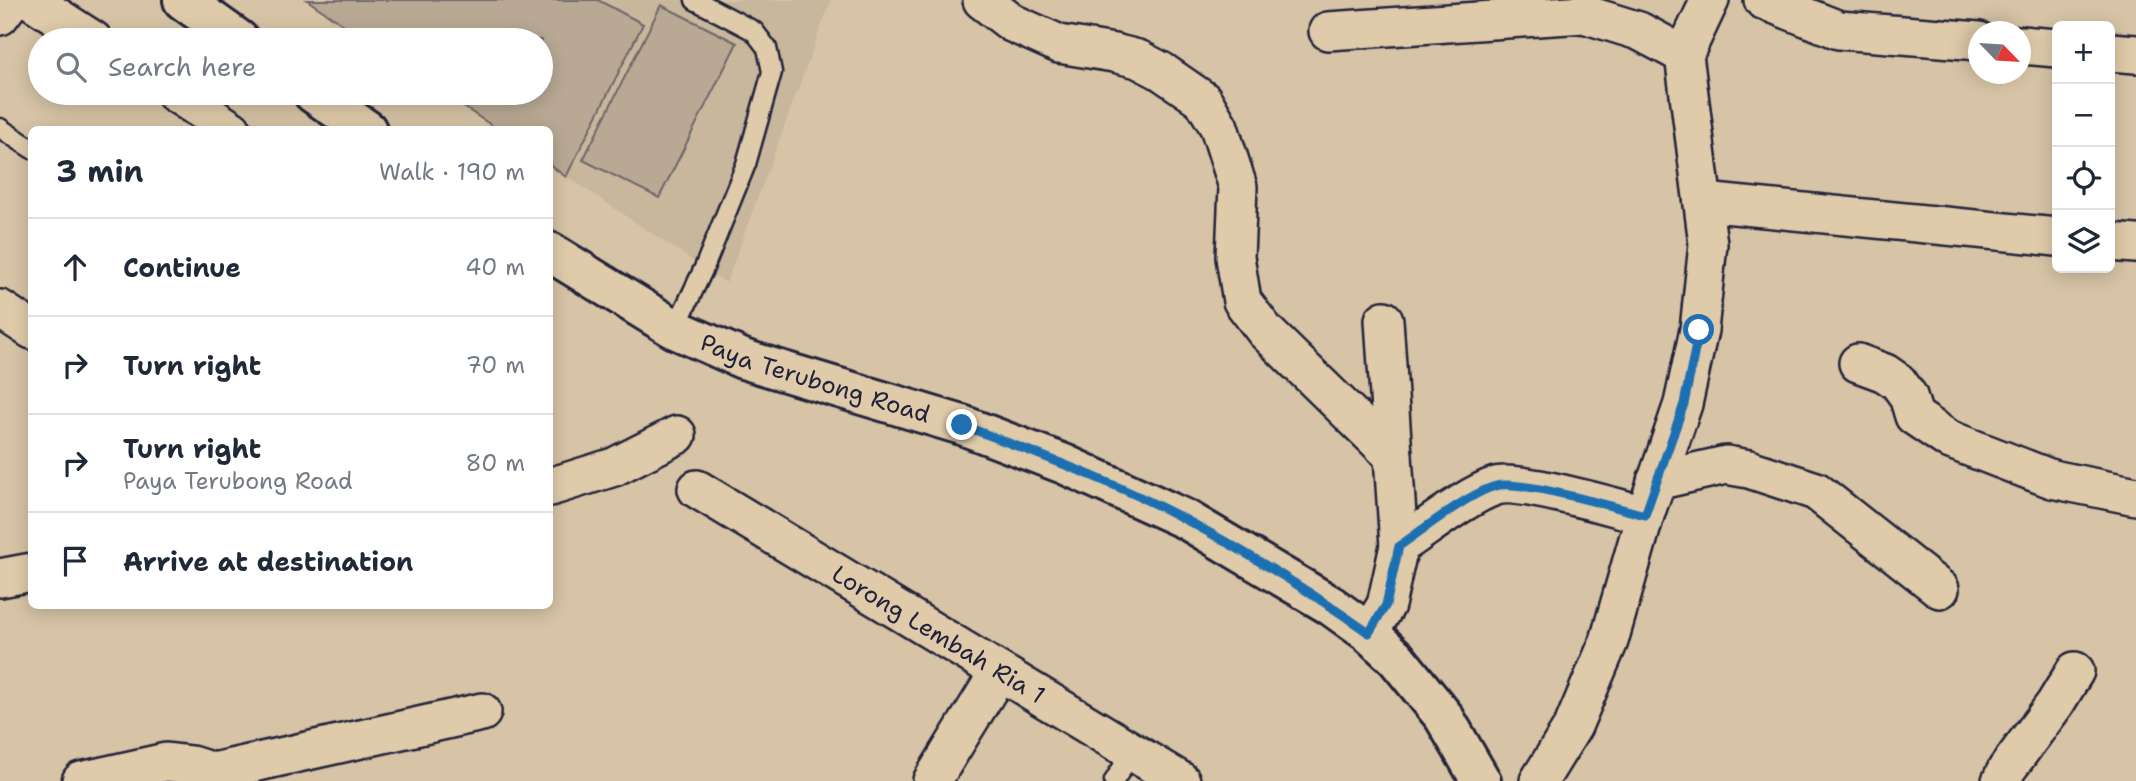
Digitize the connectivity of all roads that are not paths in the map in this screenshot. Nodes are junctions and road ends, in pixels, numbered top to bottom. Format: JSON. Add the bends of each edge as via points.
{"nodes":[{"id":1,"x":12,"y":0,"type":"edge"},
{"id":2,"x":31,"y":0,"type":"edge"},
{"id":3,"x":183,"y":0,"type":"edge"},
{"id":4,"x":695,"y":0,"type":"edge"},
{"id":5,"x":982,"y":0,"type":"edge"},
{"id":6,"x":1710,"y":0,"type":"edge"},
{"id":7,"x":1763,"y":0,"type":"edge"},
{"id":8,"x":0,"y":16,"type":"edge"},
{"id":9,"x":74,"y":28,"type":"edge"},
{"id":10,"x":222,"y":28,"type":"edge"},
{"id":11,"x":1328,"y":31,"type":"dead end"},
{"id":12,"x":1968,"y":40,"type":"edge"},
{"id":13,"x":2031,"y":46,"type":"edge"},
{"id":14,"x":2052,"y":48,"type":"edge"},
{"id":15,"x":2115,"y":52,"type":"edge"},
{"id":16,"x":1684,"y":54,"type":"junction"},
{"id":17,"x":2136,"y":54,"type":"edge"},
{"id":18,"x":193,"y":105,"type":"edge"},
{"id":19,"x":331,"y":105,"type":"edge"},
{"id":20,"x":226,"y":126,"type":"edge"},
{"id":21,"x":361,"y":126,"type":"edge"},
{"id":22,"x":0,"y":128,"type":"edge"},
{"id":23,"x":28,"y":146,"type":"edge"},
{"id":24,"x":1704,"y":202,"type":"junction"},
{"id":25,"x":2052,"y":237,"type":"edge"},
{"id":26,"x":2115,"y":242,"type":"edge"},
{"id":27,"x":2136,"y":244,"type":"edge"},
{"id":28,"x":553,"y":254,"type":"edge"},
{"id":29,"x":0,"y":309,"type":"edge"},
{"id":30,"x":1384,"y":320,"type":"dead end"},
{"id":31,"x":28,"y":327,"type":"edge"},
{"id":32,"x":675,"y":329,"type":"junction"},
{"id":33,"x":1858,"y":363,"type":"dead end"},
{"id":34,"x":677,"y":435,"type":"dead end"},
{"id":35,"x":1393,"y":456,"type":"junction"},
{"id":36,"x":1656,"y":481,"type":"junction"},
{"id":37,"x":553,"y":486,"type":"edge"},
{"id":38,"x":697,"y":489,"type":"dead end"},
{"id":39,"x":2136,"y":496,"type":"edge"},
{"id":40,"x":1645,"y":515,"type":"junction"},
{"id":41,"x":1399,"y":546,"type":"junction"},
{"id":42,"x":28,"y":573,"type":"edge"},
{"id":43,"x":0,"y":578,"type":"edge"},
{"id":44,"x":1940,"y":589,"type":"dead end"},
{"id":45,"x":1369,"y":633,"type":"junction"},
{"id":46,"x":2075,"y":671,"type":"dead end"},
{"id":47,"x":999,"y":672,"type":"junction"},
{"id":48,"x":482,"y":712,"type":"dead end"},
{"id":49,"x":1123,"y":767,"type":"edge"},
{"id":50,"x":193,"y":773,"type":"edge"},
{"id":51,"x":81,"y":781,"type":"edge"},
{"id":52,"x":932,"y":781,"type":"edge"},
{"id":53,"x":1181,"y":781,"type":"edge"},
{"id":54,"x":1481,"y":781,"type":"edge"},
{"id":55,"x":1539,"y":781,"type":"edge"},
{"id":56,"x":2001,"y":781,"type":"edge"}],
"edges":[{"from":1,"to":8,"type":"street"},
{"from":2,"to":9,"type":"street"},
{"from":3,"to":10,"type":"main road"},
{"from":4,"to":32,"type":"lane","via":[[754,31],[767,48],[772,72],[746,164]]},
{"from":5,"to":35,"type":"street","via":[[1012,23],[1059,44],[1138,59],[1203,100],[1219,127],[1238,187],[1235,257],[1242,301],[1265,331]]},
{"from":6,"to":16,"type":"street"},
{"from":7,"to":12,"type":"street","via":[[1839,30]]},
{"from":11,"to":16,"type":"street","via":[[1584,14],[1639,32]]},
{"from":13,"to":14,"type":"street"},
{"from":15,"to":17,"type":"street"},
{"from":16,"to":24,"type":"street"},
{"from":18,"to":20,"type":"street"},
{"from":19,"to":21,"type":"main road"},
{"from":22,"to":23,"type":"lane"},
{"from":24,"to":25,"type":"street"},
{"from":24,"to":36,"type":"street","via":[[1708,244],[1699,330],[1684,404]]},
{"from":26,"to":27,"type":"street"},
{"from":28,"to":32,"type":"main road","name":"Paya Terubong Road"},
{"from":29,"to":31,"type":"street"},
{"from":30,"to":35,"type":"street"},
{"from":32,"to":45,"type":"main road","name":"Paya Terubong Road","via":[[743,359],[962,425],[1064,464],[1187,520]]},
{"from":33,"to":39,"type":"street","via":[[1898,382],[1914,416],[1948,439],[2052,479]]},
{"from":34,"to":37,"type":"street","via":[[614,467]]},
{"from":35,"to":41,"type":"street"},
{"from":36,"to":40,"type":"street"},
{"from":36,"to":44,"type":"street","via":[[1726,465],[1816,491]]},
{"from":38,"to":47,"type":"street","name":"Lorong Lembah Ria 1"},
{"from":40,"to":41,"type":"street","via":[[1523,486],[1498,485]]},
{"from":40,"to":55,"type":"street","via":[[1609,641],[1573,726]]},
{"from":41,"to":45,"type":"street","via":[[1386,605]]},
{"from":42,"to":43,"type":"street"},
{"from":45,"to":54,"type":"main road","name":"Paya Terubong Road","via":[[1444,717]]},
{"from":46,"to":56,"type":"street"},
{"from":47,"to":49,"type":"street","name":"Lorong Lembah Ria 1"},
{"from":47,"to":52,"type":"street"},
{"from":48,"to":50,"type":"street"},
{"from":49,"to":53,"type":"street","name":"Lorong Lembah Ria 1"},
{"from":50,"to":51,"type":"street","via":[[166,762]]}]}
